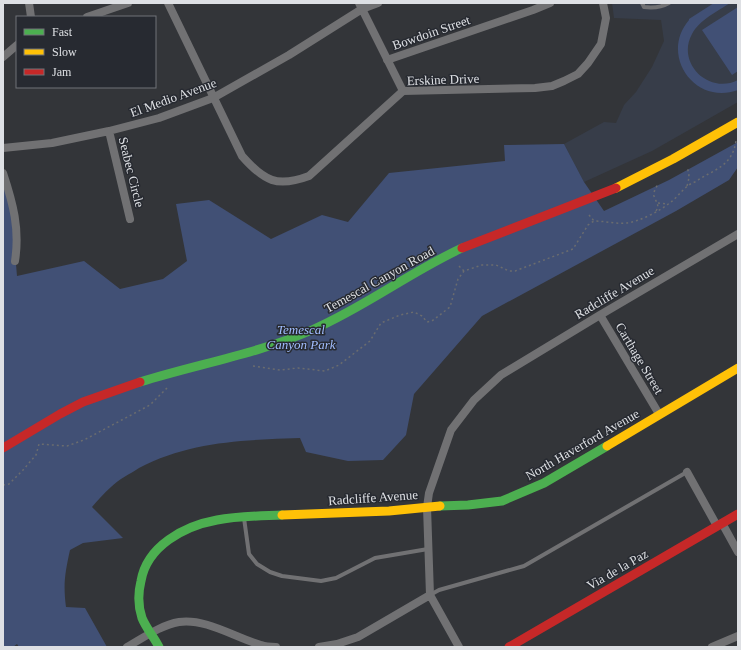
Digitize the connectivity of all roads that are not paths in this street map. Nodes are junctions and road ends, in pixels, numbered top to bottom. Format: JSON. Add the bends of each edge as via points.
{"nodes":[{"id":1,"x":29,"y":3,"type":"edge"},
{"id":2,"x":128,"y":3,"type":"edge"},
{"id":3,"x":168,"y":3,"type":"edge"},
{"id":4,"x":378,"y":3,"type":"edge"},
{"id":5,"x":550,"y":3,"type":"edge"},
{"id":6,"x":603,"y":3,"type":"edge"},
{"id":7,"x":642,"y":3,"type":"edge"},
{"id":8,"x":669,"y":3,"type":"edge"},
{"id":9,"x":360,"y":6,"type":"edge"},
{"id":10,"x":31,"y":16,"type":"edge"},
{"id":11,"x":90,"y":16,"type":"edge"},
{"id":12,"x":16,"y":46,"type":"edge"},
{"id":13,"x":3,"y":57,"type":"edge"},
{"id":14,"x":387,"y":60,"type":"junction"},
{"id":15,"x":403,"y":91,"type":"junction"},
{"id":16,"x":213,"y":98,"type":"junction"},
{"id":17,"x":738,"y":122,"type":"edge"},
{"id":18,"x":109,"y":131,"type":"junction"},
{"id":19,"x":3,"y":148,"type":"edge"},
{"id":20,"x":3,"y":172,"type":"edge"},
{"id":21,"x":130,"y":219,"type":"dead end"},
{"id":22,"x":738,"y":234,"type":"edge"},
{"id":23,"x":15,"y":261,"type":"dead end"},
{"id":24,"x":600,"y":315,"type":"junction"},
{"id":25,"x":738,"y":368,"type":"edge"},
{"id":26,"x":659,"y":414,"type":"junction"},
{"id":27,"x":3,"y":448,"type":"edge"},
{"id":28,"x":687,"y":472,"type":"joint"},
{"id":29,"x":427,"y":507,"type":"junction"},
{"id":30,"x":738,"y":514,"type":"edge"},
{"id":31,"x":244,"y":517,"type":"junction"},
{"id":32,"x":719,"y":525,"type":"junction"},
{"id":33,"x":428,"y":549,"type":"junction"},
{"id":34,"x":738,"y":552,"type":"edge"},
{"id":35,"x":430,"y":595,"type":"junction"},
{"id":36,"x":151,"y":633,"type":"junction"},
{"id":37,"x":738,"y":636,"type":"edge"},
{"id":38,"x":722,"y":645,"type":"edge"},
{"id":39,"x":262,"y":646,"type":"edge"},
{"id":40,"x":127,"y":647,"type":"edge"},
{"id":41,"x":159,"y":647,"type":"edge"},
{"id":42,"x":276,"y":647,"type":"edge"},
{"id":43,"x":319,"y":647,"type":"edge"},
{"id":44,"x":459,"y":647,"type":"edge"},
{"id":45,"x":509,"y":647,"type":"edge"},
{"id":46,"x":712,"y":647,"type":"edge"}],
"edges":[{"from":1,"to":10,"type":"street"},
{"from":2,"to":11,"type":"street"},
{"from":3,"to":16,"type":"street"},
{"from":4,"to":9,"type":"street","name":"El Medio Avenue"},
{"from":5,"to":14,"type":"street","name":"Bowdoin Street"},
{"from":6,"to":15,"type":"street","name":"Erskine Drive","via":[[606,18],[601,44],[578,74],[552,86]]},
{"from":7,"to":8,"type":"lane","via":[[644,7],[650,8]]},
{"from":9,"to":14,"type":"street"},
{"from":9,"to":16,"type":"street","name":"El Medio Avenue","via":[[289,55]]},
{"from":12,"to":13,"type":"street"},
{"from":14,"to":15,"type":"street"},
{"from":15,"to":16,"type":"street","name":"Erskine Drive","via":[[309,176],[276,182],[256,172],[242,156]]},
{"from":16,"to":18,"type":"street","name":"El Medio Avenue","via":[[159,118]]},
{"from":17,"to":27,"type":"street","name":"Temescal Canyon Road","via":[[631,181],[442,258],[347,313],[312,330],[272,345],[162,375],[93,398]]},
{"from":18,"to":19,"type":"street","name":"El Medio Avenue","via":[[52,143]]},
{"from":18,"to":21,"type":"street","name":"Seabec Circle"},
{"from":20,"to":23,"type":"street","via":[[15,217],[18,244]]},
{"from":22,"to":24,"type":"street","name":"Radcliffe Avenue"},
{"from":24,"to":26,"type":"street","name":"Carthage Street"},
{"from":24,"to":29,"type":"street","name":"Radcliffe Avenue","via":[[501,375],[474,400],[451,430],[429,493]]},
{"from":25,"to":26,"type":"street","name":"North Haverford Avenue"},
{"from":26,"to":29,"type":"street","name":"North Haverford Avenue","via":[[544,483],[502,501]]},
{"from":28,"to":32,"type":"street"},
{"from":28,"to":35,"type":"lane","via":[[524,566],[439,590]]},
{"from":29,"to":31,"type":"street","name":"Radcliffe Avenue"},
{"from":29,"to":33,"type":"street"},
{"from":30,"to":32,"type":"street","name":"Via de la Paz"},
{"from":31,"to":33,"type":"lane","via":[[249,554],[257,564],[282,576],[321,582],[336,578],[375,558]]},
{"from":31,"to":36,"type":"street","name":"Radcliffe Avenue","via":[[217,520],[193,528],[172,537],[152,555],[142,574],[138,596],[142,617]]},
{"from":32,"to":34,"type":"street"},
{"from":32,"to":45,"type":"street","name":"Via de la Paz"},
{"from":33,"to":35,"type":"street"},
{"from":35,"to":43,"type":"street","via":[[358,637]]},
{"from":35,"to":44,"type":"street"},
{"from":36,"to":39,"type":"street","via":[[172,624],[196,621]]},
{"from":36,"to":40,"type":"street"},
{"from":36,"to":41,"type":"street","name":"Radcliffe Avenue"},
{"from":37,"to":38,"type":"street"},
{"from":38,"to":46,"type":"street"},
{"from":39,"to":42,"type":"street"}]}
